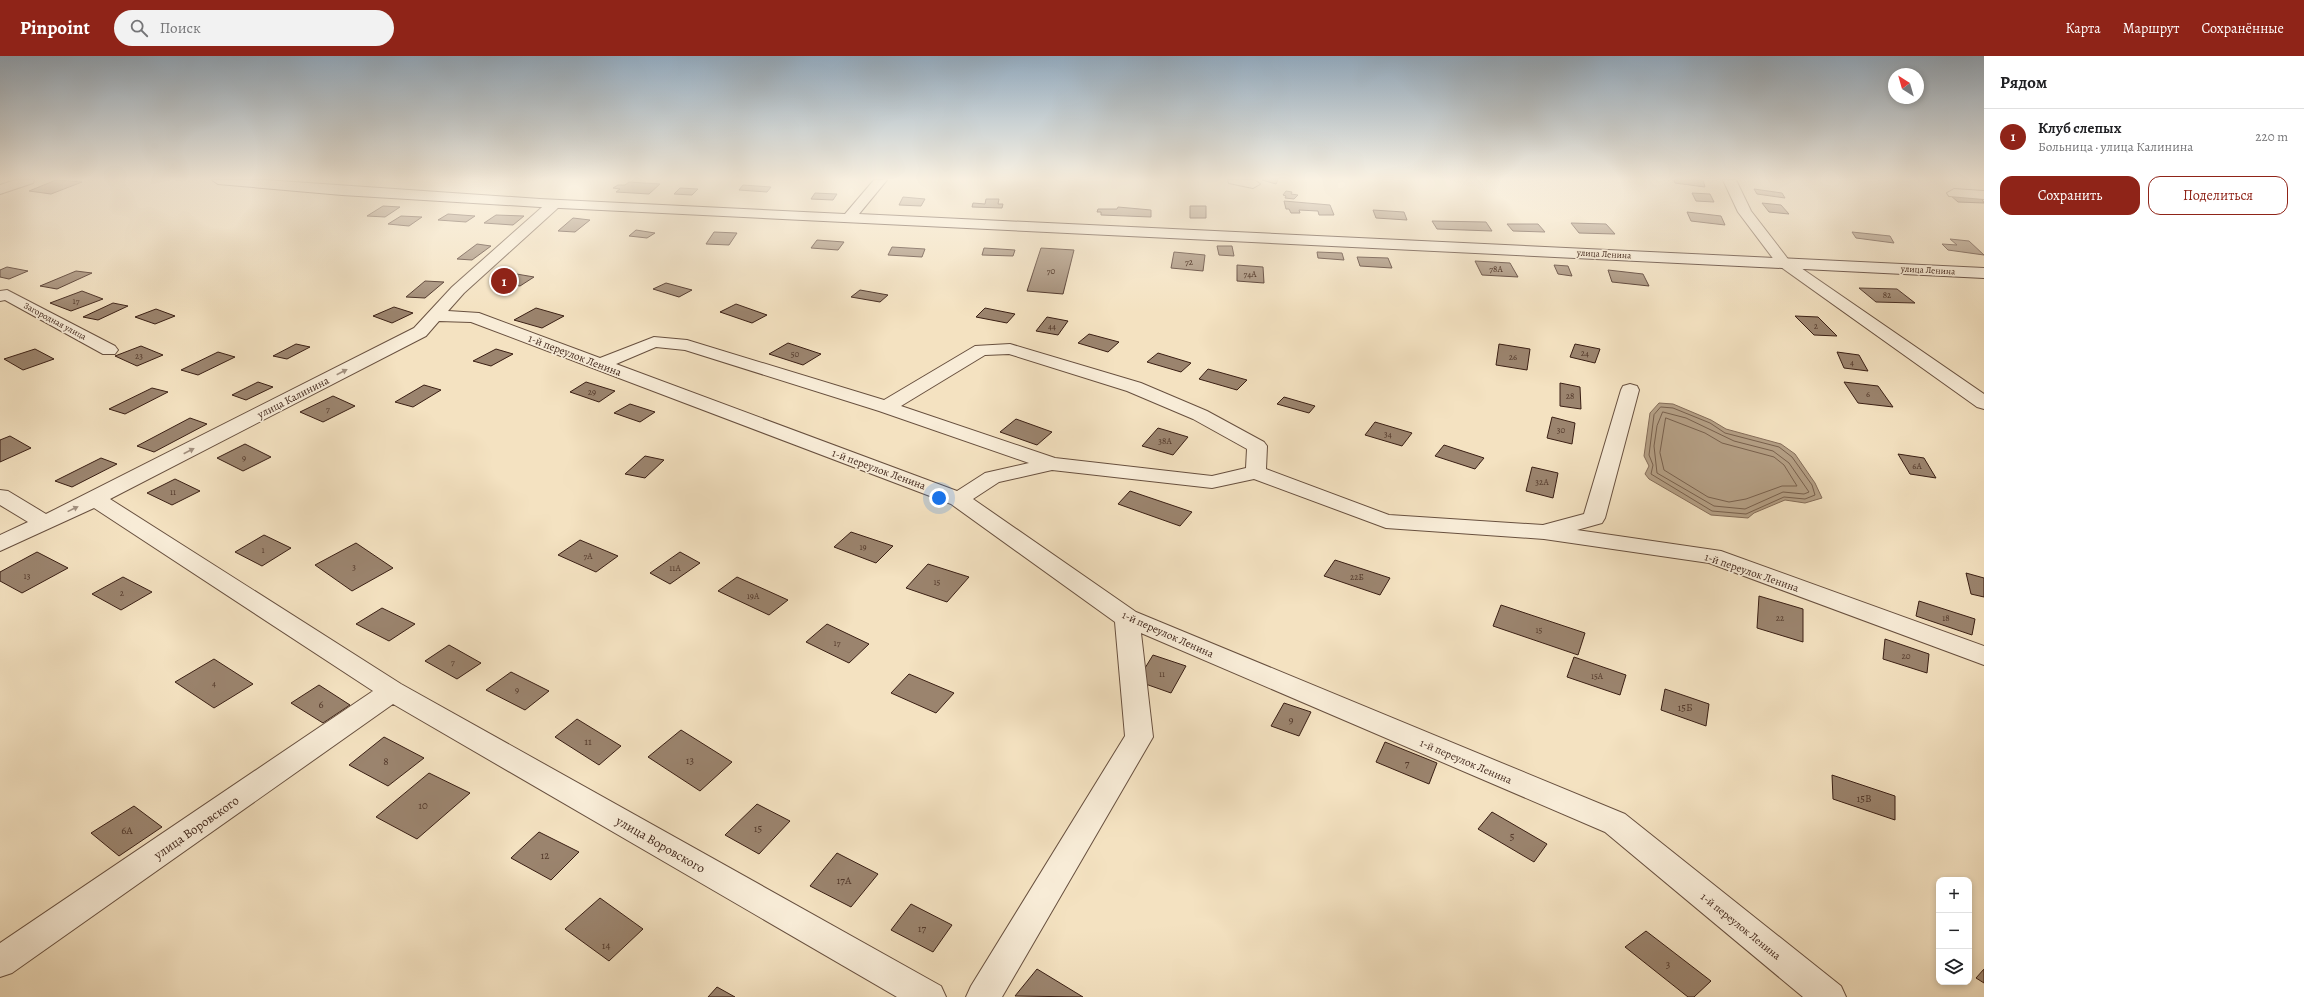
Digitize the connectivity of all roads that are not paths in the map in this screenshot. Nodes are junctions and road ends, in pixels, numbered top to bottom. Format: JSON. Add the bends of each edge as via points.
{"nodes":[{"id":1,"x":532,"y":224,"type":"edge"},
{"id":2,"x":955,"y":224,"type":"edge"},
{"id":3,"x":1755,"y":224,"type":"edge"},
{"id":4,"x":1784,"y":262,"type":"junction"},
{"id":5,"x":1984,"y":273,"type":"edge"},
{"id":6,"x":0,"y":296,"type":"edge"},
{"id":7,"x":433,"y":316,"type":"junction"},
{"id":8,"x":109,"y":350,"type":"dead end"},
{"id":9,"x":600,"y":364,"type":"junction"},
{"id":10,"x":1630,"y":390,"type":"dead end"},
{"id":11,"x":1984,"y":403,"type":"edge"},
{"id":12,"x":886,"y":407,"type":"junction"},
{"id":13,"x":1052,"y":464,"type":"junction"},
{"id":14,"x":1256,"y":472,"type":"junction"},
{"id":15,"x":0,"y":496,"type":"edge"},
{"id":16,"x":95,"y":499,"type":"junction"},
{"id":17,"x":959,"y":499,"type":"junction"},
{"id":18,"x":45,"y":523,"type":"junction"},
{"id":19,"x":1544,"y":532,"type":"junction"},
{"id":20,"x":0,"y":544,"type":"edge"},
{"id":21,"x":1127,"y":618,"type":"junction"},
{"id":22,"x":1984,"y":656,"type":"edge"},
{"id":23,"x":392,"y":691,"type":"junction"},
{"id":24,"x":0,"y":962,"type":"edge"},
{"id":25,"x":929,"y":997,"type":"edge"},
{"id":26,"x":983,"y":997,"type":"edge"},
{"id":27,"x":1829,"y":997,"type":"edge"}],
"edges":[{"from":1,"to":7,"type":"street","name":"улица Калинина"},
{"from":2,"to":4,"type":"street","name":"улица Ленина"},
{"from":3,"to":4,"type":"street"},
{"from":4,"to":5,"type":"street","name":"улица Ленина"},
{"from":4,"to":11,"type":"street"},
{"from":6,"to":8,"type":"street","name":"Загородная улица","via":[[7,295]]},
{"from":7,"to":9,"type":"street","name":"1-й переулок Ленина","via":[[473,317]]},
{"from":16,"to":7,"type":"street","name":"улица Калинина","one_way":true,"via":[[420,332]]},
{"from":9,"to":12,"type":"street","via":[[654,342],[687,345]]},
{"from":9,"to":17,"type":"street","name":"1-й переулок Ленина"},
{"from":10,"to":19,"type":"street","via":[[1594,518]]},
{"from":12,"to":13,"type":"street"},
{"from":12,"to":14,"type":"street","via":[[980,350],[1010,350],[1134,387],[1200,415],[1257,446]]},
{"from":13,"to":14,"type":"street","via":[[1212,482]]},
{"from":13,"to":17,"type":"street","via":[[992,477]]},
{"from":14,"to":19,"type":"street","name":"1-й переулок Ленина","via":[[1386,521]]},
{"from":15,"to":18,"type":"street"},
{"from":18,"to":16,"type":"street","name":"улица Калинина","one_way":true},
{"from":16,"to":23,"type":"street","name":"улица Воровского"},
{"from":17,"to":21,"type":"street","name":"1-й переулок Ленина"},
{"from":18,"to":20,"type":"street","name":"улица Калинина"},
{"from":19,"to":22,"type":"street","name":"1-й переулок Ленина","via":[[1713,556]]},
{"from":21,"to":26,"type":"street","via":[[1139,737]]},
{"from":21,"to":27,"type":"street","name":"1-й переулок Ленина","via":[[1615,823]]},
{"from":23,"to":24,"type":"street","name":"улица Воровского"},
{"from":23,"to":25,"type":"street","name":"улица Воровского"}]}
